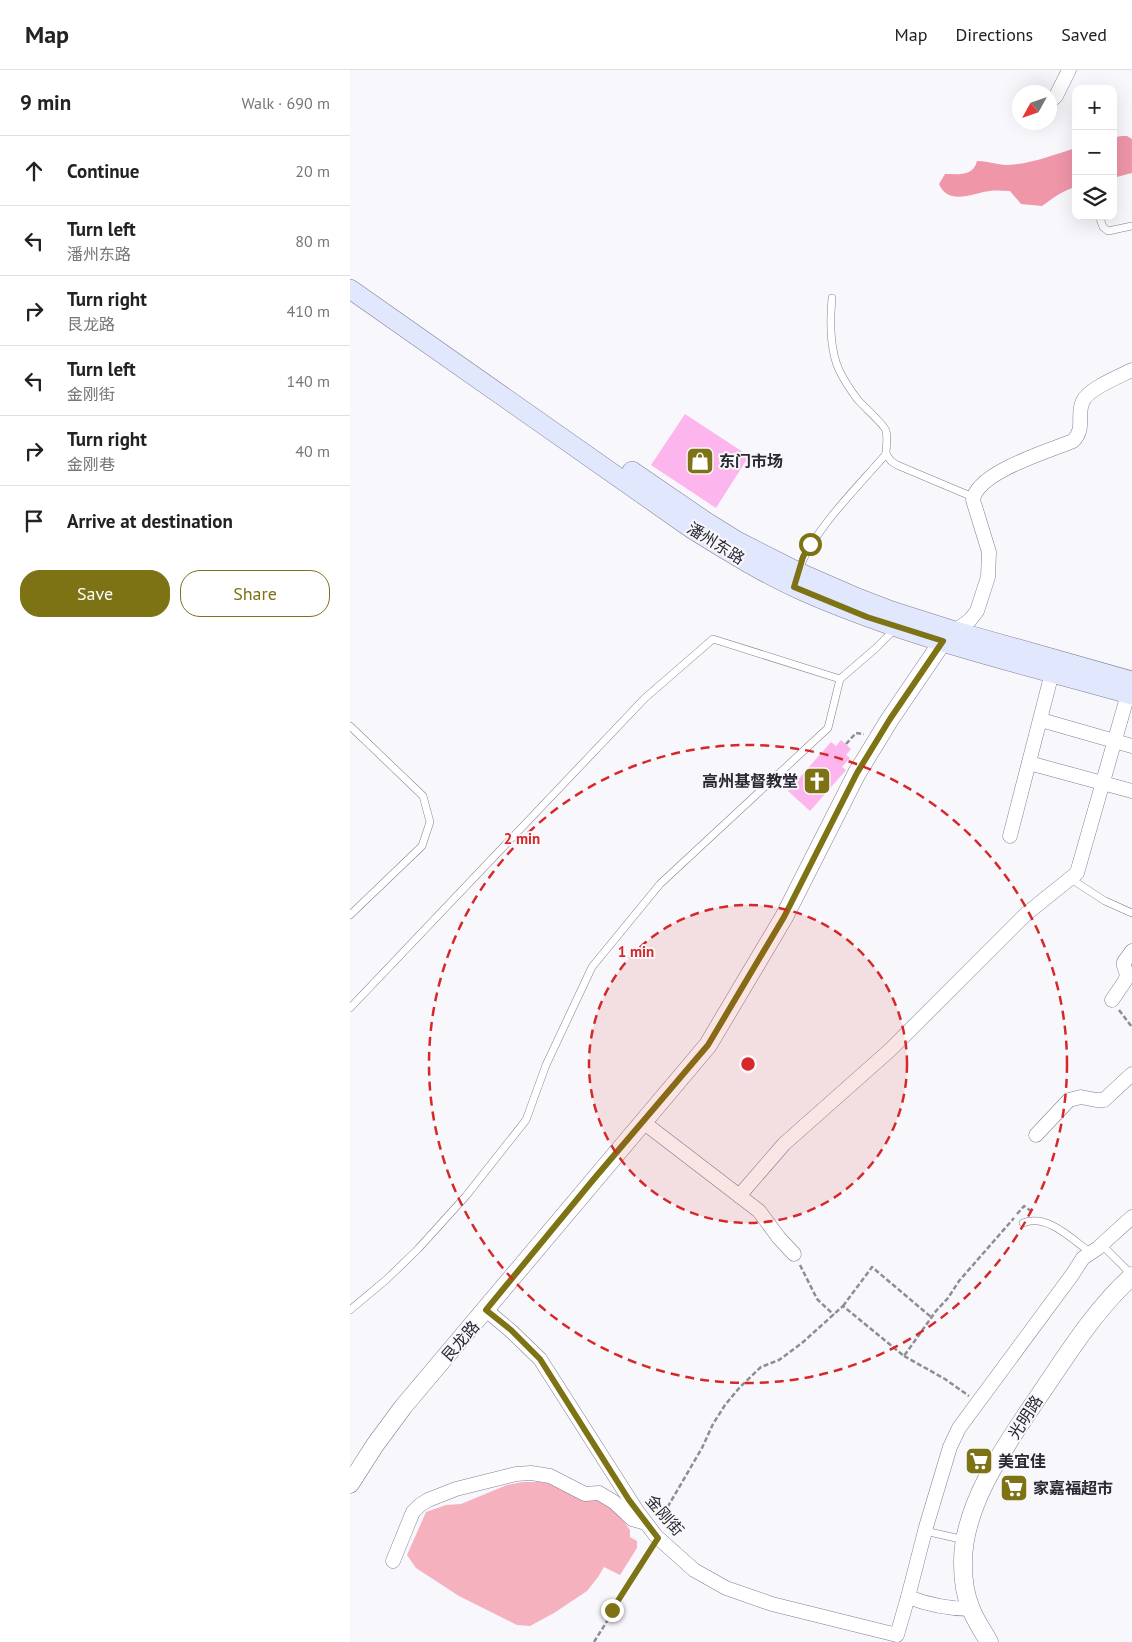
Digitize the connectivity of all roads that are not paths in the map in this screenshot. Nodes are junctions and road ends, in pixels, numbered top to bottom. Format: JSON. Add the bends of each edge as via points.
{"nodes":[{"id":1,"x":1069,"y":70,"type":"edge"},
{"id":2,"x":1057,"y":94,"type":"edge"},
{"id":3,"x":1100,"y":220,"type":"edge"},
{"id":4,"x":1132,"y":226,"type":"edge"},
{"id":5,"x":350,"y":275,"type":"edge"},
{"id":6,"x":350,"y":289,"type":"edge"},
{"id":7,"x":832,"y":298,"type":"dead end"},
{"id":8,"x":1132,"y":370,"type":"edge"},
{"id":9,"x":886,"y":454,"type":"junction"},
{"id":10,"x":973,"y":497,"type":"junction"},
{"id":11,"x":796,"y":579,"type":"junction"},
{"id":12,"x":902,"y":621,"type":"junction"},
{"id":13,"x":949,"y":636,"type":"junction"},
{"id":14,"x":1054,"y":666,"type":"junction"},
{"id":15,"x":840,"y":679,"type":"junction"},
{"id":16,"x":1131,"y":688,"type":"edge"},
{"id":17,"x":1040,"y":720,"type":"junction"},
{"id":18,"x":350,"y":726,"type":"edge"},
{"id":19,"x":1115,"y":742,"type":"junction"},
{"id":20,"x":1132,"y":746,"type":"edge"},
{"id":21,"x":1029,"y":763,"type":"junction"},
{"id":22,"x":1104,"y":783,"type":"junction"},
{"id":23,"x":1132,"y":791,"type":"edge"},
{"id":24,"x":1010,"y":836,"type":"dead end"},
{"id":25,"x":1072,"y":879,"type":"junction"},
{"id":26,"x":1132,"y":913,"type":"edge"},
{"id":27,"x":350,"y":915,"type":"edge"},
{"id":28,"x":1132,"y":951,"type":"edge"},
{"id":29,"x":1112,"y":1000,"type":"road end"},
{"id":30,"x":350,"y":1008,"type":"edge"},
{"id":31,"x":1132,"y":1074,"type":"edge"},
{"id":32,"x":643,"y":1122,"type":"junction"},
{"id":33,"x":1036,"y":1135,"type":"dead end"},
{"id":34,"x":739,"y":1196,"type":"junction"},
{"id":35,"x":1132,"y":1217,"type":"edge"},
{"id":36,"x":1023,"y":1223,"type":"dead end"},
{"id":37,"x":1096,"y":1249,"type":"junction"},
{"id":38,"x":794,"y":1254,"type":"road end"},
{"id":39,"x":1132,"y":1276,"type":"edge"},
{"id":40,"x":350,"y":1310,"type":"edge"},
{"id":41,"x":486,"y":1310,"type":"junction"},
{"id":42,"x":350,"y":1484,"type":"edge"},
{"id":43,"x":652,"y":1531,"type":"junction"},
{"id":44,"x":925,"y":1532,"type":"junction"},
{"id":45,"x":965,"y":1540,"type":"junction"},
{"id":46,"x":393,"y":1561,"type":"dead end"},
{"id":47,"x":908,"y":1597,"type":"junction"},
{"id":48,"x":971,"y":1609,"type":"junction"},
{"id":49,"x":989,"y":1642,"type":"edge"}],
"edges":[{"from":1,"to":2,"type":"street"},
{"from":3,"to":4,"type":"lane","via":[[1108,231]]},
{"from":5,"to":11,"type":"main road","name":"潘州东路","via":[[705,520]]},
{"from":6,"to":11,"type":"main road","name":"潘州东路","via":[[692,529],[726,551]]},
{"from":7,"to":9,"type":"lane","via":[[832,343],[839,369],[857,398],[886,430]]},
{"from":8,"to":10,"type":"street","via":[[1085,397],[1080,409],[1080,430],[1073,441],[1024,459],[988,480]]},
{"from":9,"to":10,"type":"lane","via":[[897,465]]},
{"from":9,"to":11,"type":"lane","via":[[810,544]]},
{"from":10,"to":13,"type":"street","via":[[989,552],[988,577],[977,611]]},
{"from":11,"to":12,"type":"main road","name":"潘州东路","via":[[867,617]]},
{"from":12,"to":13,"type":"main road","name":"潘州东路"},
{"from":12,"to":15,"type":"lane"},
{"from":13,"to":14,"type":"main road","name":"潘州东路"},
{"from":13,"to":32,"type":"street","name":"艮龙路","via":[[861,766],[784,917],[708,1045]]},
{"from":14,"to":16,"type":"main road","name":"潘州东路"},
{"from":14,"to":17,"type":"street"},
{"from":15,"to":30,"type":"lane","via":[[713,639],[645,698]]},
{"from":15,"to":40,"type":"lane","via":[[828,728],[660,884],[592,967],[546,1064],[526,1120],[466,1196],[418,1249]]},
{"from":16,"to":19,"type":"street"},
{"from":17,"to":19,"type":"street"},
{"from":17,"to":21,"type":"street"},
{"from":18,"to":27,"type":"lane","via":[[423,796],[430,822],[422,846]]},
{"from":19,"to":20,"type":"street"},
{"from":19,"to":22,"type":"street"},
{"from":21,"to":22,"type":"street"},
{"from":21,"to":24,"type":"street"},
{"from":22,"to":23,"type":"street"},
{"from":22,"to":25,"type":"street","via":[[1078,870]]},
{"from":25,"to":26,"type":"lane","via":[[1105,901]]},
{"from":25,"to":34,"type":"street","via":[[1026,914],[890,1050],[784,1144]]},
{"from":28,"to":29,"type":"street","via":[[1124,962],[1125,981]]},
{"from":31,"to":33,"type":"street","via":[[1104,1100],[1081,1097],[1069,1100]]},
{"from":32,"to":34,"type":"street"},
{"from":32,"to":41,"type":"street","name":"艮龙路"},
{"from":34,"to":38,"type":"street","via":[[759,1211]]},
{"from":35,"to":37,"type":"street"},
{"from":36,"to":37,"type":"lane","via":[[1036,1220],[1048,1224]]},
{"from":37,"to":39,"type":"lane"},
{"from":37,"to":44,"type":"street","via":[[1078,1263],[959,1428],[950,1447]]},
{"from":39,"to":45,"type":"street","name":"光明路","via":[[1073,1344],[1011,1438],[984,1485]]},
{"from":41,"to":42,"type":"street","name":"艮龙路","via":[[403,1407]]},
{"from":41,"to":43,"type":"street","name":"金刚街","via":[[540,1359]]},
{"from":43,"to":46,"type":"street","via":[[632,1520],[614,1502],[599,1493],[585,1494],[550,1476],[516,1474],[456,1488],[420,1505],[413,1512]]},
{"from":43,"to":47,"type":"street","name":"金刚街","via":[[694,1570],[726,1588],[772,1604],[897,1635]]},
{"from":44,"to":45,"type":"lane"},
{"from":44,"to":47,"type":"street"},
{"from":45,"to":48,"type":"street","name":"光明路","via":[[962,1564]]},
{"from":47,"to":48,"type":"street","via":[[939,1606]]},
{"from":48,"to":49,"type":"street","name":"光明路"}]}
